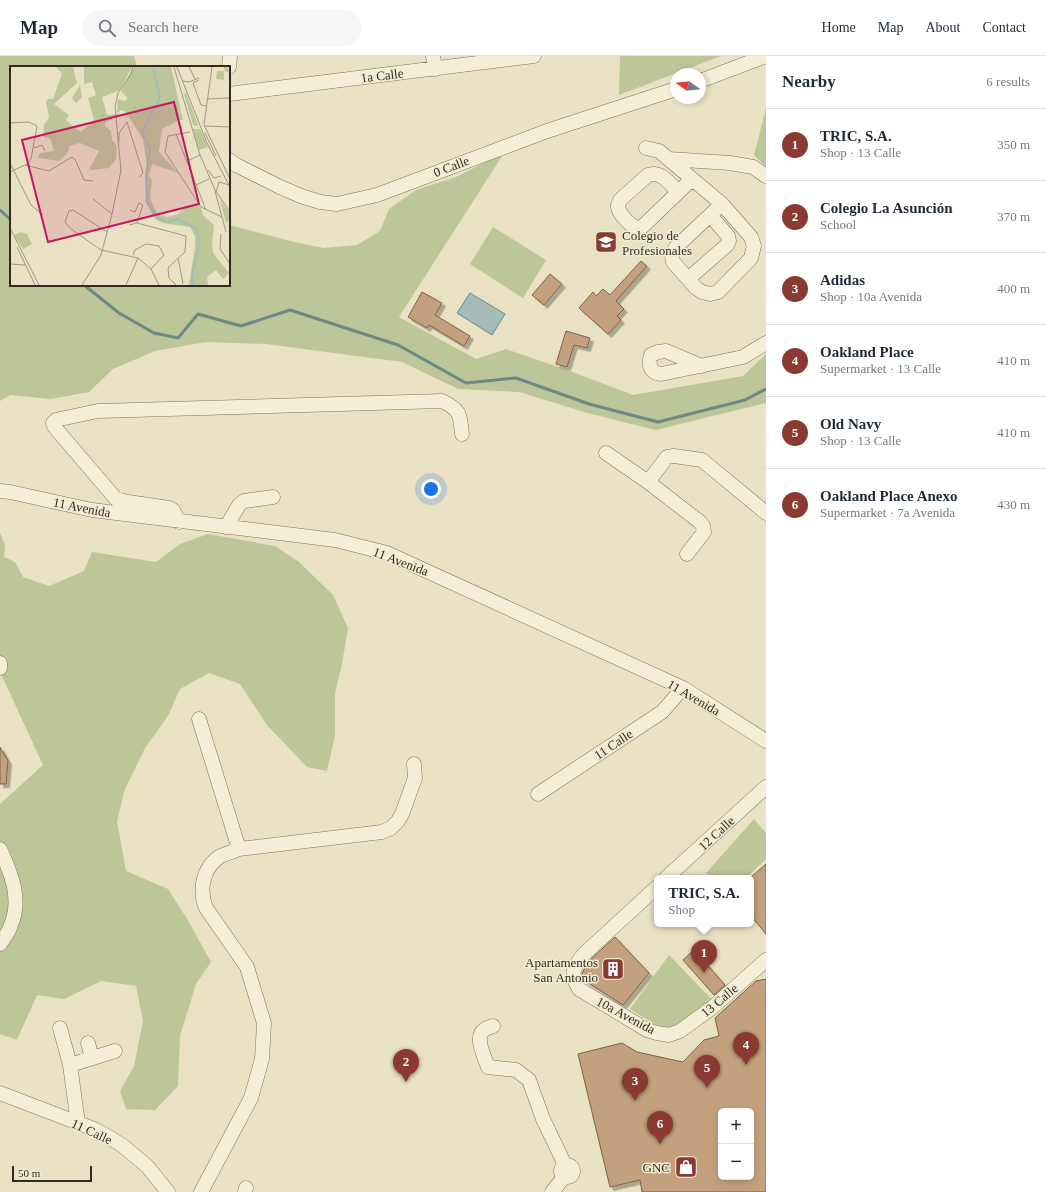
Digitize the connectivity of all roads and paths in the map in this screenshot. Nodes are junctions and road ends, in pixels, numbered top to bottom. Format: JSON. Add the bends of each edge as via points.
{"nodes":[{"id":1,"x":230,"y":56,"type":"edge"},
{"id":2,"x":534,"y":56,"type":"edge"},
{"id":3,"x":766,"y":56,"type":"edge"},
{"id":4,"x":434,"y":62,"type":"edge"},
{"id":5,"x":229,"y":66,"type":"edge"},
{"id":6,"x":706,"y":79,"type":"edge"},
{"id":7,"x":670,"y":91,"type":"edge"},
{"id":8,"x":230,"y":94,"type":"edge"},
{"id":9,"x":646,"y":148,"type":"dead end"},
{"id":10,"x":670,"y":159,"type":"junction"},
{"id":11,"x":230,"y":161,"type":"edge"},
{"id":12,"x":766,"y":176,"type":"edge"},
{"id":13,"x":692,"y":179,"type":"junction"},
{"id":14,"x":678,"y":192,"type":"dead end"},
{"id":15,"x":722,"y":204,"type":"junction"},
{"id":16,"x":710,"y":215,"type":"junction"},
{"id":17,"x":688,"y":279,"type":"junction"},
{"id":18,"x":766,"y":343,"type":"edge"},
{"id":19,"x":702,"y":366,"type":"dead end"},
{"id":20,"x":462,"y":434,"type":"dead end"},
{"id":21,"x":606,"y":453,"type":"dead end"},
{"id":22,"x":648,"y":482,"type":"junction"},
{"id":23,"x":0,"y":491,"type":"edge"},
{"id":24,"x":273,"y":497,"type":"dead end"},
{"id":25,"x":766,"y":513,"type":"edge"},
{"id":26,"x":178,"y":522,"type":"junction"},
{"id":27,"x":226,"y":527,"type":"junction"},
{"id":28,"x":687,"y":554,"type":"dead end"},
{"id":29,"x":0,"y":663,"type":"edge"},
{"id":30,"x":0,"y":668,"type":"edge"},
{"id":31,"x":683,"y":688,"type":"junction"},
{"id":32,"x":199,"y":719,"type":"dead end"},
{"id":33,"x":766,"y":740,"type":"edge"},
{"id":34,"x":414,"y":764,"type":"dead end"},
{"id":35,"x":766,"y":787,"type":"edge"},
{"id":36,"x":538,"y":794,"type":"dead end"},
{"id":37,"x":0,"y":849,"type":"edge"},
{"id":38,"x":239,"y":849,"type":"junction"},
{"id":39,"x":669,"y":875,"type":"edge"},
{"id":40,"x":654,"y":889,"type":"edge"},
{"id":41,"x":0,"y":944,"type":"edge"},
{"id":42,"x":766,"y":960,"type":"edge"},
{"id":43,"x":493,"y":1026,"type":"dead end"},
{"id":44,"x":60,"y":1028,"type":"dead end"},
{"id":45,"x":669,"y":1035,"type":"joint"},
{"id":46,"x":88,"y":1043,"type":"dead end"},
{"id":47,"x":114,"y":1051,"type":"dead end"},
{"id":48,"x":92,"y":1058,"type":"junction"},
{"id":49,"x":70,"y":1065,"type":"junction"},
{"id":50,"x":0,"y":1093,"type":"edge"},
{"id":51,"x":78,"y":1123,"type":"junction"},
{"id":52,"x":168,"y":1192,"type":"edge"},
{"id":53,"x":201,"y":1192,"type":"edge"},
{"id":54,"x":552,"y":1192,"type":"edge"}],
"edges":[{"from":1,"to":5,"type":"street"},
{"from":2,"to":4,"type":"street","name":"1a Calle"},
{"from":3,"to":6,"type":"street"},
{"from":4,"to":8,"type":"street","name":"1a Calle"},
{"from":7,"to":11,"type":"street","name":"0 Calle","via":[[547,131],[377,195],[337,204],[301,196]]},
{"from":9,"to":10,"type":"street","via":[[659,151]]},
{"from":10,"to":12,"type":"street","via":[[753,167]]},
{"from":10,"to":13,"type":"street"},
{"from":13,"to":14,"type":"street"},
{"from":13,"to":15,"type":"street"},
{"from":15,"to":16,"type":"street"},
{"from":15,"to":17,"type":"street","via":[[751,236],[754,246],[751,258],[718,292],[702,292]]},
{"from":16,"to":17,"type":"street","via":[[676,247],[672,255],[674,262]]},
{"from":16,"to":17,"type":"street","via":[[730,241]]},
{"from":18,"to":19,"type":"street","via":[[743,357]]},
{"from":20,"to":26,"type":"street","via":[[460,414],[442,401],[98,412],[60,419],[53,423],[116,499],[169,508],[174,510]]},
{"from":21,"to":22,"type":"street"},
{"from":22,"to":25,"type":"street","via":[[667,457],[702,460]]},
{"from":22,"to":28,"type":"street","via":[[703,526],[704,532]]},
{"from":23,"to":26,"type":"street","name":"11 Avenida","via":[[92,510]]},
{"from":24,"to":27,"type":"street","via":[[239,504]]},
{"from":26,"to":27,"type":"street","name":"11 Avenida"},
{"from":27,"to":31,"type":"street","name":"11 Avenida","via":[[335,540],[387,553]]},
{"from":29,"to":30,"type":"street"},
{"from":31,"to":33,"type":"street","name":"11 Avenida"},
{"from":31,"to":36,"type":"street","name":"11 Calle","via":[[662,712]]},
{"from":32,"to":38,"type":"street"},
{"from":34,"to":38,"type":"street","via":[[415,778],[402,814],[391,828],[382,832]]},
{"from":35,"to":39,"type":"street","name":"12 Calle"},
{"from":37,"to":41,"type":"street","via":[[12,874],[16,901],[11,925]]},
{"from":38,"to":53,"type":"street","via":[[219,857],[209,867],[203,881],[202,895],[206,908],[248,966],[264,1023],[262,1059],[251,1098]]},
{"from":40,"to":45,"type":"street","name":"10a Avenida","via":[[584,954],[576,964],[574,981],[579,989],[647,1030]]},
{"from":42,"to":45,"type":"street","name":"13 Calle","via":[[713,1007],[680,1032]]},
{"from":43,"to":54,"type":"street","via":[[483,1030],[479,1040],[488,1067],[516,1070],[528,1080],[564,1171]]},
{"from":44,"to":49,"type":"street"},
{"from":46,"to":48,"type":"street"},
{"from":47,"to":48,"type":"street"},
{"from":48,"to":49,"type":"street"},
{"from":49,"to":51,"type":"street"},
{"from":50,"to":51,"type":"street","name":"11 Calle"},
{"from":51,"to":52,"type":"street","name":"11 Calle","via":[[123,1146],[147,1166]]}]}
